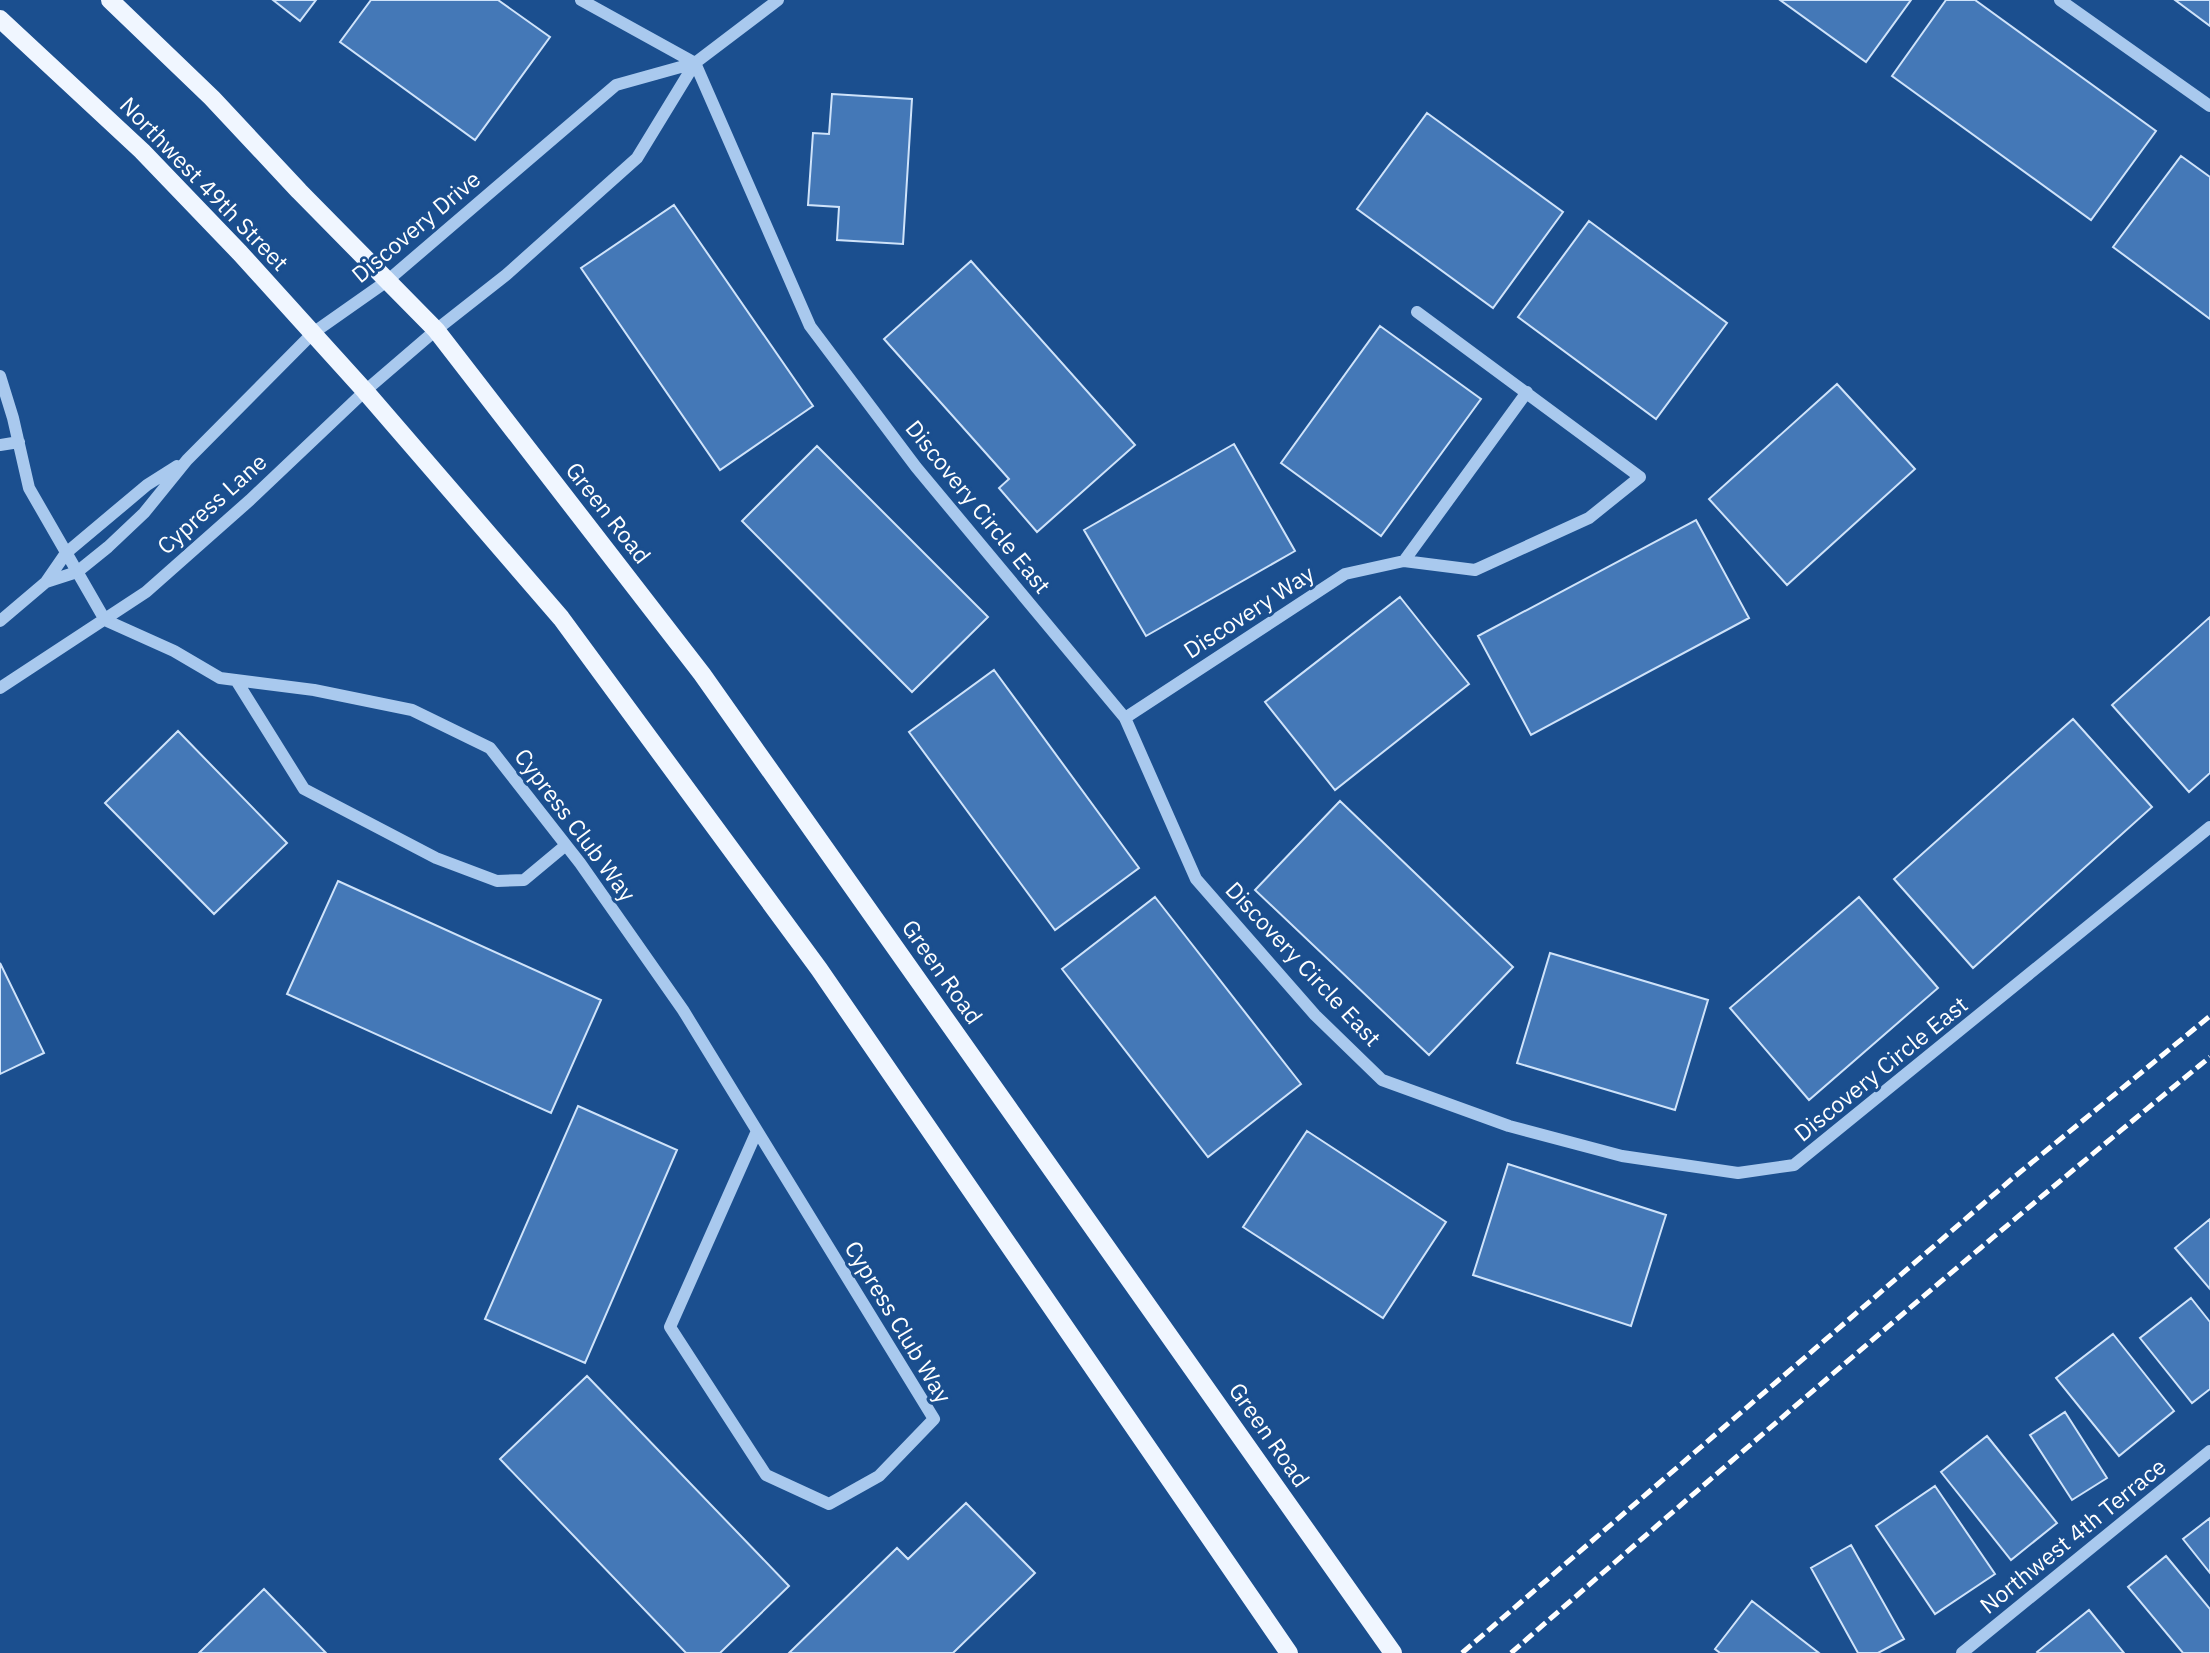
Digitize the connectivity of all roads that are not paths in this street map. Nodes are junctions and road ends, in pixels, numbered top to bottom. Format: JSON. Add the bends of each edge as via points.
{"nodes":[{"id":1,"x":110,"y":0,"type":"edge"},
{"id":2,"x":581,"y":0,"type":"edge"},
{"id":3,"x":778,"y":0,"type":"edge"},
{"id":4,"x":2060,"y":0,"type":"edge"},
{"id":5,"x":0,"y":19,"type":"edge"},
{"id":6,"x":695,"y":63,"type":"junction"},
{"id":7,"x":2210,"y":106,"type":"edge"},
{"id":8,"x":387,"y":281,"type":"junction"},
{"id":9,"x":1417,"y":312,"type":"dead end"},
{"id":10,"x":436,"y":330,"type":"junction"},
{"id":11,"x":313,"y":333,"type":"junction"},
{"id":12,"x":0,"y":376,"type":"edge"},
{"id":13,"x":365,"y":391,"type":"junction"},
{"id":14,"x":1527,"y":392,"type":"junction"},
{"id":15,"x":19,"y":442,"type":"junction"},
{"id":16,"x":0,"y":445,"type":"edge"},
{"id":17,"x":187,"y":460,"type":"junction"},
{"id":18,"x":66,"y":554,"type":"junction"},
{"id":19,"x":1404,"y":561,"type":"junction"},
{"id":20,"x":77,"y":572,"type":"junction"},
{"id":21,"x":46,"y":582,"type":"junction"},
{"id":22,"x":105,"y":620,"type":"junction"},
{"id":23,"x":0,"y":621,"type":"edge"},
{"id":24,"x":236,"y":680,"type":"junction"},
{"id":25,"x":0,"y":688,"type":"edge"},
{"id":26,"x":1125,"y":718,"type":"junction"},
{"id":27,"x":2210,"y":827,"type":"edge"},
{"id":28,"x":566,"y":845,"type":"junction"},
{"id":29,"x":757,"y":1131,"type":"junction"},
{"id":30,"x":2210,"y":1451,"type":"edge"},
{"id":31,"x":1289,"y":1653,"type":"edge"},
{"id":32,"x":1393,"y":1653,"type":"edge"},
{"id":33,"x":1962,"y":1653,"type":"edge"}],
"edges":[{"from":1,"to":8,"type":"main road","via":[[212,97]]},
{"from":2,"to":6,"type":"street"},
{"from":3,"to":6,"type":"street","name":"Discovery Drive"},
{"from":4,"to":7,"type":"street"},
{"from":5,"to":11,"type":"main road","name":"Northwest 49th Street","via":[[142,151]]},
{"from":6,"to":8,"type":"street","name":"Discovery Drive","via":[[616,85]]},
{"from":6,"to":10,"type":"street","name":"Discovery Drive","via":[[637,158],[506,275]]},
{"from":6,"to":26,"type":"street","name":"Discovery Circle East","via":[[810,326],[916,467]]},
{"from":8,"to":10,"type":"main road"},
{"from":8,"to":11,"type":"street","name":"Discovery Drive"},
{"from":9,"to":14,"type":"street","name":"Discovery Way"},
{"from":10,"to":13,"type":"street","name":"Cypress Lane"},
{"from":10,"to":32,"type":"main road","name":"Green Road","via":[[702,674]]},
{"from":11,"to":13,"type":"main road","name":"Northwest 49th Street"},
{"from":11,"to":17,"type":"street","name":"Discovery Drive"},
{"from":12,"to":15,"type":"street"},
{"from":13,"to":22,"type":"street","name":"Cypress Lane","via":[[156,583]]},
{"from":13,"to":31,"type":"main road","via":[[561,618],[819,969]]},
{"from":14,"to":19,"type":"street"},
{"from":14,"to":19,"type":"street","name":"Discovery Way","via":[[1640,477],[1589,518],[1475,570]]},
{"from":15,"to":16,"type":"street"},
{"from":15,"to":18,"type":"street","via":[[29,488]]},
{"from":17,"to":18,"type":"street","name":"Discovery Drive","via":[[147,485]]},
{"from":17,"to":20,"type":"street","name":"Discovery Drive","via":[[144,513]]},
{"from":18,"to":20,"type":"street"},
{"from":18,"to":21,"type":"street","name":"Discovery Drive"},
{"from":19,"to":26,"type":"street","name":"Discovery Way","via":[[1345,574]]},
{"from":20,"to":21,"type":"street","name":"Discovery Drive"},
{"from":20,"to":22,"type":"street"},
{"from":21,"to":23,"type":"street"},
{"from":22,"to":24,"type":"street","name":"Cypress Club Way","via":[[220,678]]},
{"from":22,"to":25,"type":"street","name":"Cypress Lane"},
{"from":24,"to":28,"type":"street","name":"Cypress Club Way","via":[[412,710],[490,748]]},
{"from":24,"to":28,"type":"street","via":[[304,789],[436,858],[497,881],[524,880]]},
{"from":26,"to":27,"type":"street","name":"Discovery Circle East","via":[[1196,879],[1315,1015],[1382,1080],[1521,1130],[1622,1156],[1738,1174],[1794,1165]]},
{"from":28,"to":29,"type":"street","name":"Cypress Club Way","via":[[684,1010]]},
{"from":29,"to":29,"type":"street","name":"Cypress Club Way","via":[[670,1327],[766,1475],[829,1504],[879,1476],[934,1419]]},
{"from":30,"to":33,"type":"street","name":"Northwest 4th Terrace"}]}
